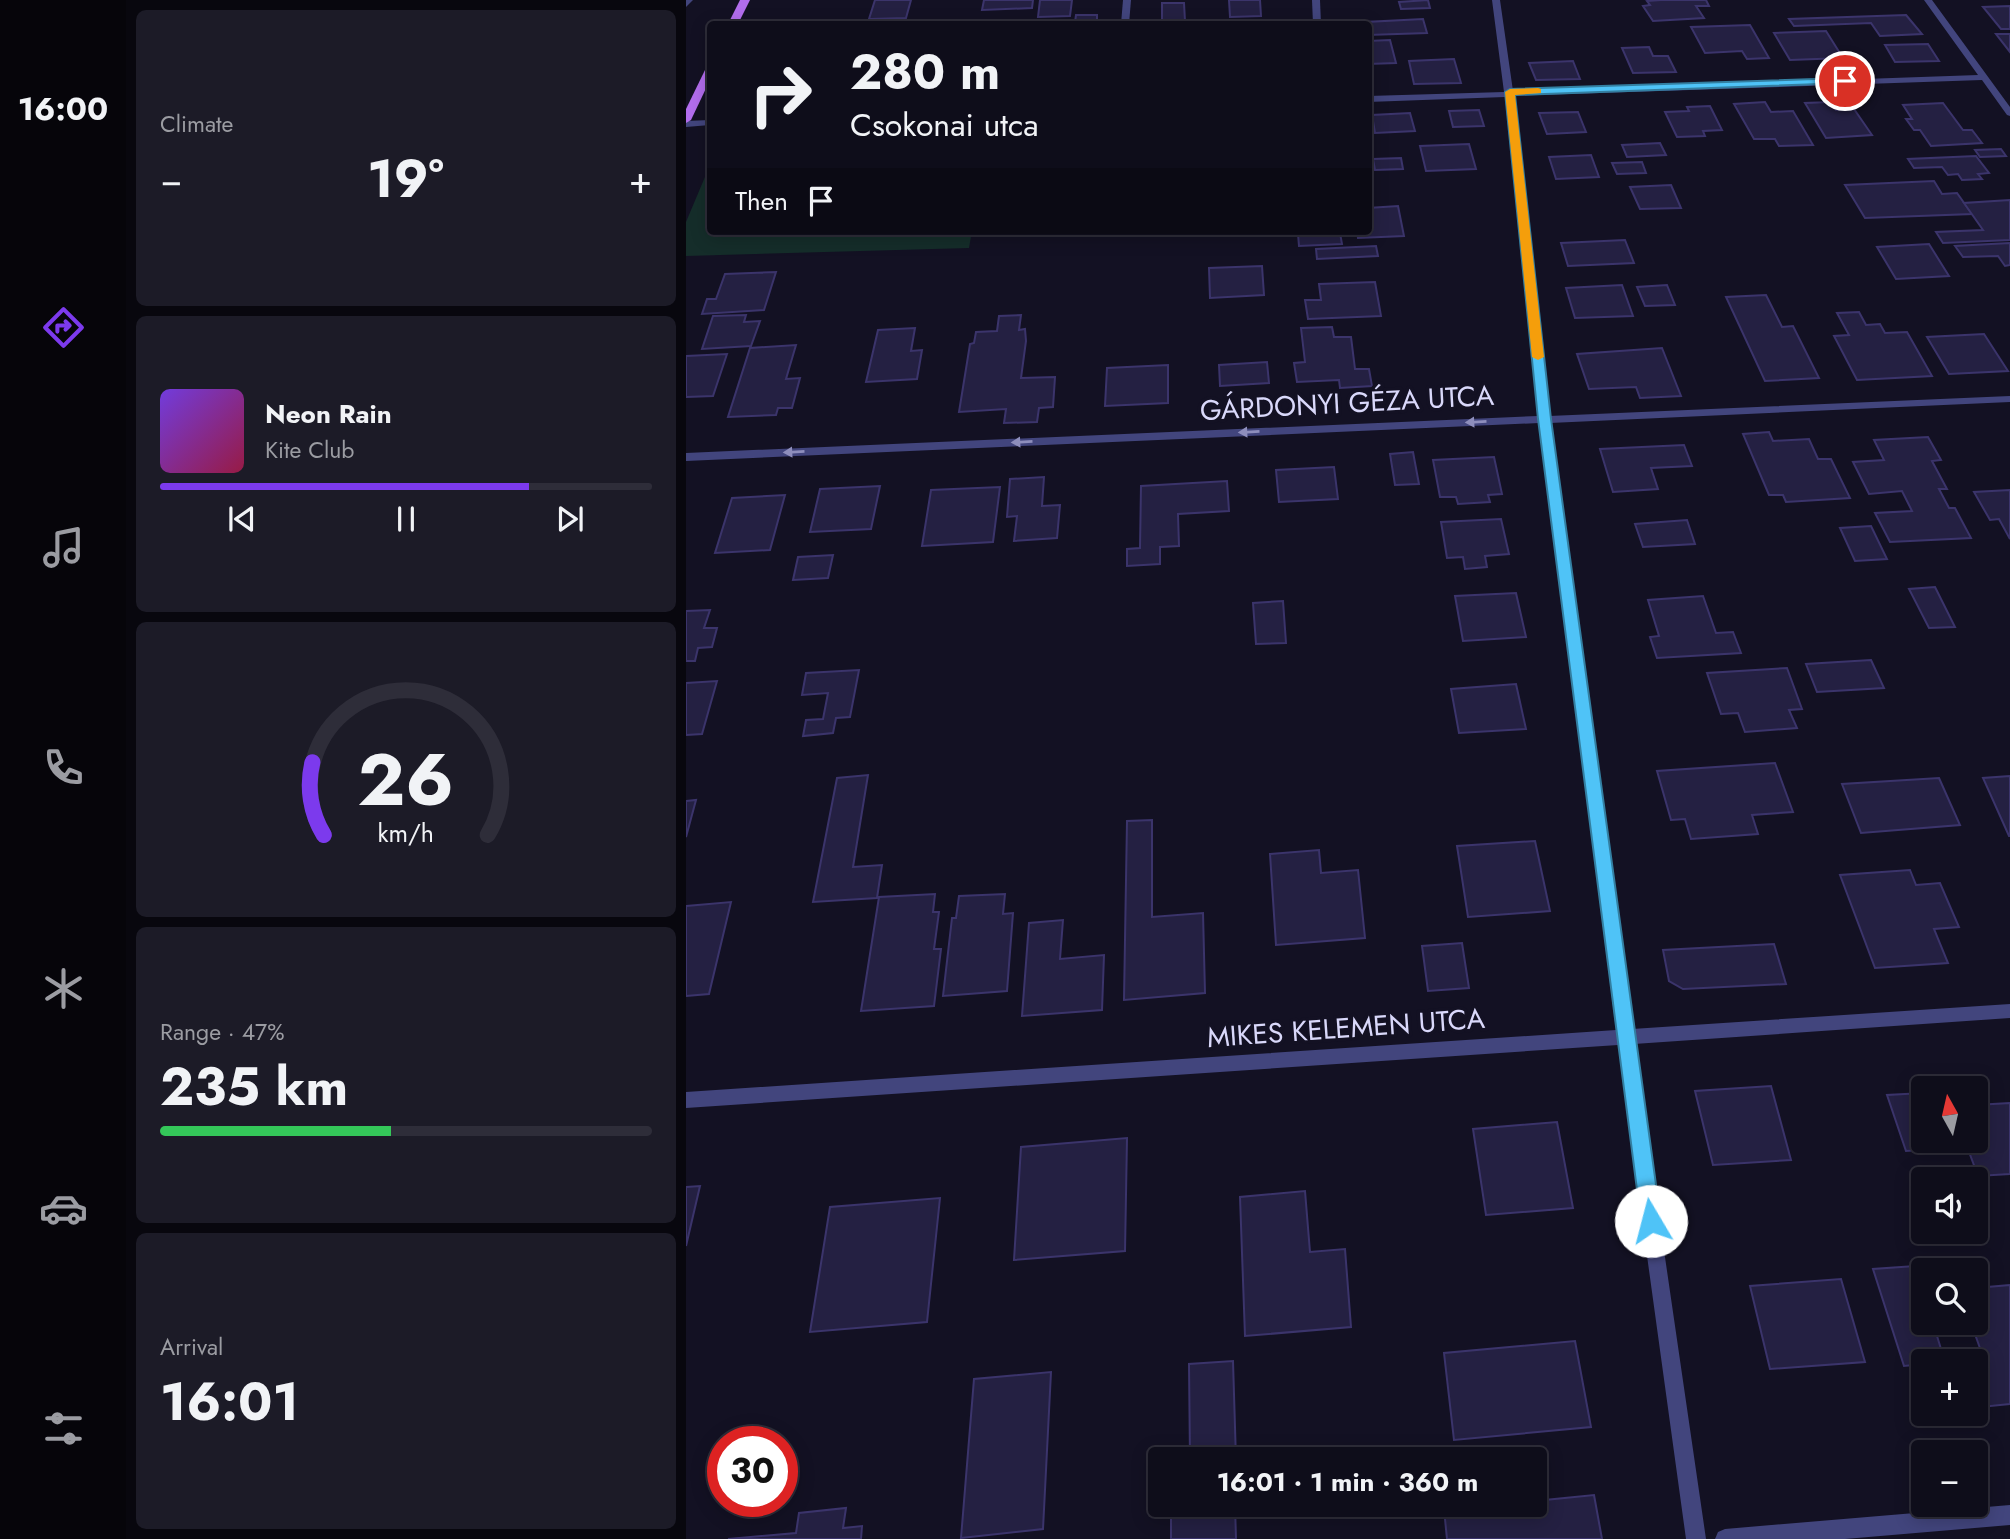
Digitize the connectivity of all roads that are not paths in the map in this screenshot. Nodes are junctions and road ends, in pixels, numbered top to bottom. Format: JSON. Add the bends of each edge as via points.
{"nodes":[{"id":1,"x":689,"y":0,"type":"edge"},
{"id":2,"x":745,"y":0,"type":"edge"},
{"id":3,"x":1127,"y":0,"type":"edge"},
{"id":4,"x":1315,"y":0,"type":"edge"},
{"id":5,"x":1496,"y":0,"type":"edge"},
{"id":6,"x":1928,"y":0,"type":"edge"},
{"id":7,"x":686,"y":5,"type":"edge"},
{"id":8,"x":734,"y":21,"type":"edge"},
{"id":9,"x":1125,"y":21,"type":"edge"},
{"id":10,"x":1317,"y":21,"type":"edge"},
{"id":11,"x":707,"y":76,"type":"edge"},
{"id":12,"x":1984,"y":77,"type":"junction"},
{"id":13,"x":1510,"y":92,"type":"junction"},
{"id":14,"x":1372,"y":99,"type":"edge"},
{"id":15,"x":2010,"y":113,"type":"edge"},
{"id":16,"x":686,"y":122,"type":"edge"},
{"id":17,"x":707,"y":123,"type":"edge"},
{"id":18,"x":2010,"y":399,"type":"edge"},
{"id":19,"x":1544,"y":419,"type":"junction"},
{"id":20,"x":686,"y":457,"type":"edge"},
{"id":21,"x":2010,"y":1011,"type":"edge"},
{"id":22,"x":1625,"y":1036,"type":"junction"},
{"id":23,"x":686,"y":1100,"type":"edge"},
{"id":24,"x":2010,"y":1515,"type":"edge"},
{"id":25,"x":1696,"y":1539,"type":"edge"},
{"id":26,"x":1725,"y":1539,"type":"edge"}],
"edges":[{"from":1,"to":7,"type":"street"},
{"from":2,"to":8,"type":"main road"},
{"from":3,"to":9,"type":"street"},
{"from":4,"to":10,"type":"street"},
{"from":5,"to":13,"type":"street"},
{"from":6,"to":12,"type":"street"},
{"from":11,"to":16,"type":"main road"},
{"from":12,"to":13,"type":"street"},
{"from":12,"to":15,"type":"street"},
{"from":13,"to":14,"type":"street"},
{"from":13,"to":19,"type":"street"},
{"from":16,"to":17,"type":"street"},
{"from":18,"to":19,"type":"street","name":"GÁRDONYI GÉZA UTCA"},
{"from":19,"to":20,"type":"street","name":"GÁRDONYI GÉZA UTCA","one_way":true},
{"from":19,"to":22,"type":"street"},
{"from":21,"to":22,"type":"street","name":"MIKES KELEMEN UTCA"},
{"from":22,"to":23,"type":"street","name":"MIKES KELEMEN UTCA"},
{"from":22,"to":25,"type":"street"},
{"from":24,"to":26,"type":"street"}]}
